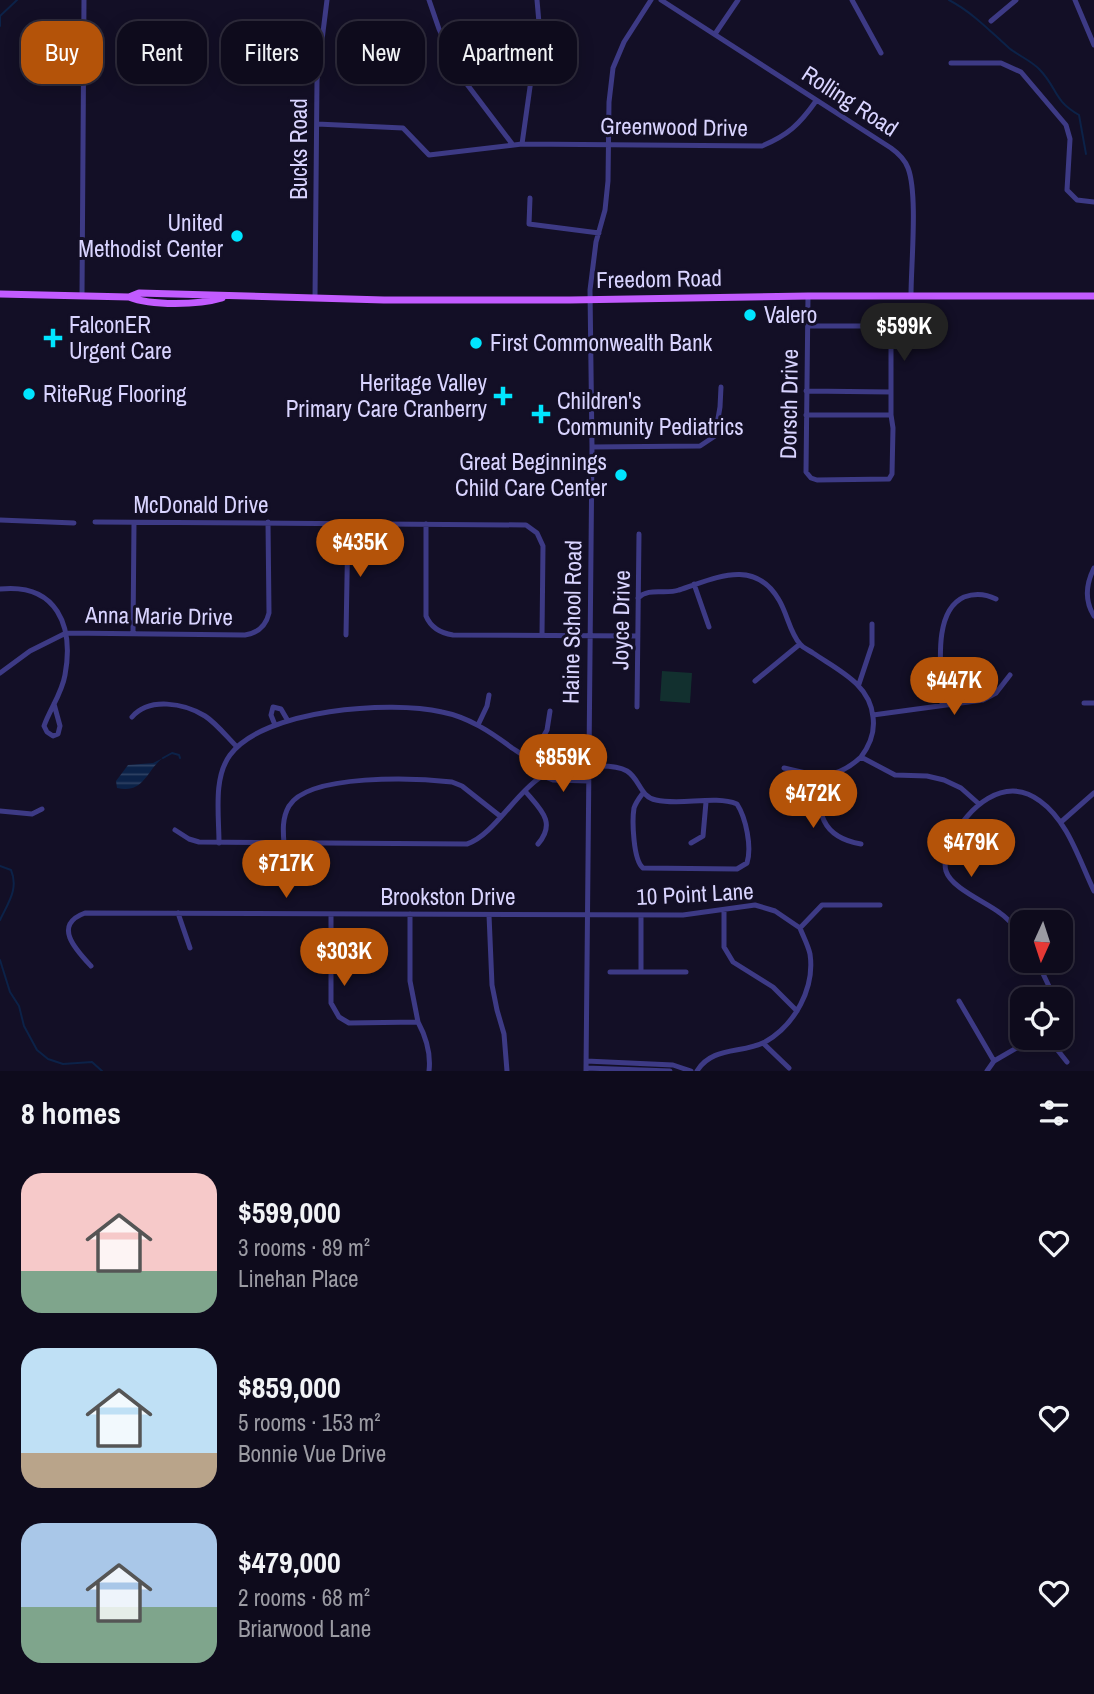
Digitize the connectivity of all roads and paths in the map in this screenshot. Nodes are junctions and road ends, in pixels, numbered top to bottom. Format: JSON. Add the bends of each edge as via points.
{"nodes":[{"id":1,"x":84,"y":0,"type":"edge"},
{"id":2,"x":327,"y":0,"type":"edge"},
{"id":3,"x":429,"y":0,"type":"edge"},
{"id":4,"x":537,"y":0,"type":"edge"},
{"id":5,"x":651,"y":0,"type":"edge"},
{"id":6,"x":661,"y":0,"type":"edge"},
{"id":7,"x":738,"y":0,"type":"edge"},
{"id":8,"x":852,"y":0,"type":"edge"},
{"id":9,"x":1016,"y":0,"type":"edge"},
{"id":10,"x":1074,"y":0,"type":"edge"},
{"id":11,"x":991,"y":21,"type":"dead end"},
{"id":12,"x":715,"y":34,"type":"junction"},
{"id":13,"x":1094,"y":43,"type":"edge"},
{"id":14,"x":881,"y":53,"type":"dead end"},
{"id":15,"x":951,"y":63,"type":"dead end"},
{"id":16,"x":816,"y":101,"type":"junction"},
{"id":17,"x":317,"y":124,"type":"junction"},
{"id":18,"x":522,"y":144,"type":"junction"},
{"id":19,"x":608,"y":144,"type":"junction"},
{"id":20,"x":513,"y":145,"type":"junction"},
{"id":21,"x":530,"y":198,"type":"dead end"},
{"id":22,"x":1094,"y":202,"type":"edge"},
{"id":23,"x":599,"y":233,"type":"junction"},
{"id":24,"x":0,"y":294,"type":"edge"},
{"id":25,"x":82,"y":295,"type":"junction"},
{"id":26,"x":911,"y":295,"type":"junction"},
{"id":27,"x":808,"y":296,"type":"junction"},
{"id":28,"x":1094,"y":296,"type":"edge"},
{"id":29,"x":316,"y":298,"type":"junction"},
{"id":30,"x":589,"y":300,"type":"junction"},
{"id":31,"x":808,"y":326,"type":"junction"},
{"id":32,"x":721,"y":387,"type":"dead end"},
{"id":33,"x":806,"y":391,"type":"junction"},
{"id":34,"x":891,"y":392,"type":"junction"},
{"id":35,"x":806,"y":415,"type":"junction"},
{"id":36,"x":891,"y":415,"type":"junction"},
{"id":37,"x":592,"y":447,"type":"junction"},
{"id":38,"x":0,"y":520,"type":"edge"},
{"id":39,"x":95,"y":522,"type":"dead end"},
{"id":40,"x":268,"y":522,"type":"junction"},
{"id":41,"x":74,"y":523,"type":"dead end"},
{"id":42,"x":134,"y":523,"type":"junction"},
{"id":43,"x":348,"y":523,"type":"junction"},
{"id":44,"x":426,"y":524,"type":"junction"},
{"id":45,"x":639,"y":534,"type":"dead end"},
{"id":46,"x":1094,"y":568,"type":"edge"},
{"id":47,"x":694,"y":584,"type":"junction"},
{"id":48,"x":0,"y":589,"type":"edge"},
{"id":49,"x":638,"y":598,"type":"junction"},
{"id":50,"x":996,"y":599,"type":"dead end"},
{"id":51,"x":1094,"y":616,"type":"edge"},
{"id":52,"x":872,"y":624,"type":"dead end"},
{"id":53,"x":709,"y":627,"type":"dead end"},
{"id":54,"x":66,"y":633,"type":"junction"},
{"id":55,"x":133,"y":633,"type":"junction"},
{"id":56,"x":346,"y":635,"type":"dead end"},
{"id":57,"x":542,"y":635,"type":"junction"},
{"id":58,"x":589,"y":636,"type":"junction"},
{"id":59,"x":638,"y":636,"type":"junction"},
{"id":60,"x":800,"y":644,"type":"junction"},
{"id":61,"x":0,"y":673,"type":"edge"},
{"id":62,"x":1010,"y":675,"type":"dead end"},
{"id":63,"x":755,"y":681,"type":"dead end"},
{"id":64,"x":859,"y":684,"type":"junction"},
{"id":65,"x":489,"y":695,"type":"dead end"},
{"id":66,"x":1083,"y":703,"type":"dead end"},
{"id":67,"x":1094,"y":703,"type":"edge"},
{"id":68,"x":54,"y":704,"type":"junction"},
{"id":69,"x":942,"y":704,"type":"junction"},
{"id":70,"x":638,"y":707,"type":"dead end"},
{"id":71,"x":550,"y":711,"type":"dead end"},
{"id":72,"x":873,"y":715,"type":"junction"},
{"id":73,"x":132,"y":717,"type":"dead end"},
{"id":74,"x":288,"y":721,"type":"junction"},
{"id":75,"x":275,"y":725,"type":"junction"},
{"id":76,"x":478,"y":725,"type":"junction"},
{"id":77,"x":237,"y":747,"type":"junction"},
{"id":78,"x":862,"y":757,"type":"junction"},
{"id":79,"x":530,"y":760,"type":"junction"},
{"id":80,"x":588,"y":767,"type":"junction"},
{"id":81,"x":784,"y":768,"type":"dead end"},
{"id":82,"x":543,"y":776,"type":"junction"},
{"id":83,"x":818,"y":776,"type":"junction"},
{"id":84,"x":589,"y":781,"type":"junction"},
{"id":85,"x":525,"y":791,"type":"junction"},
{"id":86,"x":643,"y":793,"type":"junction"},
{"id":87,"x":1094,"y":793,"type":"edge"},
{"id":88,"x":706,"y":802,"type":"junction"},
{"id":89,"x":979,"y":804,"type":"junction"},
{"id":90,"x":42,"y":808,"type":"dead end"},
{"id":91,"x":0,"y":811,"type":"edge"},
{"id":92,"x":500,"y":816,"type":"junction"},
{"id":93,"x":1061,"y":822,"type":"junction"},
{"id":94,"x":175,"y":830,"type":"dead end"},
{"id":95,"x":219,"y":843,"type":"junction"},
{"id":96,"x":691,"y":843,"type":"dead end"},
{"id":97,"x":284,"y":844,"type":"junction"},
{"id":98,"x":538,"y":844,"type":"dead end"},
{"id":99,"x":861,"y":844,"type":"dead end"},
{"id":100,"x":1094,"y":891,"type":"edge"},
{"id":101,"x":880,"y":905,"type":"dead end"},
{"id":102,"x":724,"y":910,"type":"junction"},
{"id":103,"x":178,"y":913,"type":"junction"},
{"id":104,"x":331,"y":914,"type":"junction"},
{"id":105,"x":410,"y":914,"type":"junction"},
{"id":106,"x":489,"y":915,"type":"junction"},
{"id":107,"x":641,"y":915,"type":"junction"},
{"id":108,"x":587,"y":916,"type":"junction"},
{"id":109,"x":1010,"y":923,"type":"edge"},
{"id":110,"x":800,"y":928,"type":"junction"},
{"id":111,"x":190,"y":948,"type":"dead end"},
{"id":112,"x":91,"y":966,"type":"dead end"},
{"id":113,"x":610,"y":972,"type":"dead end"},
{"id":114,"x":641,"y":972,"type":"junction"},
{"id":115,"x":686,"y":972,"type":"dead end"},
{"id":116,"x":959,"y":1001,"type":"dead end"},
{"id":117,"x":797,"y":1011,"type":"junction"},
{"id":118,"x":418,"y":1022,"type":"junction"},
{"id":119,"x":763,"y":1043,"type":"junction"},
{"id":120,"x":1013,"y":1050,"type":"edge"},
{"id":121,"x":1058,"y":1050,"type":"edge"},
{"id":122,"x":994,"y":1061,"type":"junction"},
{"id":123,"x":1068,"y":1062,"type":"dead end"},
{"id":124,"x":586,"y":1067,"type":"edge"},
{"id":125,"x":789,"y":1068,"type":"dead end"},
{"id":126,"x":429,"y":1071,"type":"edge"},
{"id":127,"x":507,"y":1071,"type":"edge"},
{"id":128,"x":670,"y":1071,"type":"edge"},
{"id":129,"x":694,"y":1071,"type":"edge"},
{"id":130,"x":987,"y":1071,"type":"edge"}],
"edges":[{"from":1,"to":25,"type":"street"},
{"from":2,"to":17,"type":"street","name":"Bucks Road","via":[[317,80]]},
{"from":3,"to":20,"type":"street","via":[[460,75]]},
{"from":4,"to":18,"type":"street","via":[[540,23]]},
{"from":5,"to":19,"type":"street","name":"Haine School Road","via":[[613,68]]},
{"from":6,"to":12,"type":"street","name":"Rolling Road"},
{"from":7,"to":12,"type":"street"},
{"from":8,"to":14,"type":"street"},
{"from":9,"to":11,"type":"street"},
{"from":10,"to":13,"type":"street"},
{"from":12,"to":16,"type":"street","name":"Rolling Road"},
{"from":15,"to":22,"type":"street","via":[[1001,62],[1021,72],[1066,125],[1070,139],[1067,190],[1077,200]]},
{"from":16,"to":19,"type":"street","name":"Greenwood Drive","via":[[784,136],[761,146]]},
{"from":16,"to":26,"type":"street","name":"Rolling Road","via":[[891,148],[907,165],[912,190]]},
{"from":17,"to":20,"type":"street","name":"Greenwood Drive","via":[[403,128],[429,155]]},
{"from":17,"to":29,"type":"street","name":"Bucks Road"},
{"from":18,"to":19,"type":"street","name":"Greenwood Drive"},
{"from":18,"to":20,"type":"street","name":"Greenwood Drive"},
{"from":19,"to":23,"type":"street","name":"Haine School Road","via":[[606,210]]},
{"from":21,"to":23,"type":"street","via":[[529,224]]},
{"from":23,"to":30,"type":"street","name":"Haine School Road"},
{"from":24,"to":25,"type":"main road","name":"Freedom Road"},
{"from":25,"to":29,"type":"main road","name":"Freedom Road","via":[[179,302],[225,297]]},
{"from":26,"to":27,"type":"main road","name":"Freedom Road"},
{"from":26,"to":28,"type":"main road","name":"Freedom Road"},
{"from":27,"to":30,"type":"main road","name":"Freedom Road"},
{"from":27,"to":31,"type":"street","name":"Dorsch Drive"},
{"from":29,"to":30,"type":"main road","name":"Freedom Road"},
{"from":30,"to":37,"type":"street","name":"Haine School Road"},
{"from":31,"to":33,"type":"street","name":"Dorsch Drive"},
{"from":31,"to":34,"type":"street","via":[[887,327],[891,331]]},
{"from":32,"to":37,"type":"street","via":[[715,436],[700,446]]},
{"from":33,"to":34,"type":"street"},
{"from":33,"to":35,"type":"street","name":"Dorsch Drive"},
{"from":34,"to":36,"type":"street"},
{"from":35,"to":36,"type":"street"},
{"from":35,"to":36,"type":"street","name":"Dorsch Drive","via":[[806,472],[817,480],[885,480],[892,474]]},
{"from":37,"to":58,"type":"street","name":"Haine School Road"},
{"from":38,"to":41,"type":"street"},
{"from":39,"to":42,"type":"street","name":"McDonald Drive"},
{"from":40,"to":42,"type":"street","name":"McDonald Drive"},
{"from":40,"to":43,"type":"street","name":"McDonald Drive"},
{"from":40,"to":55,"type":"street","name":"Anna Marie Drive","via":[[269,610],[267,621],[258,630],[245,635]]},
{"from":42,"to":55,"type":"street"},
{"from":43,"to":44,"type":"street","name":"McDonald Drive"},
{"from":43,"to":56,"type":"street"},
{"from":44,"to":57,"type":"street","via":[[426,616],[432,626],[453,635]]},
{"from":44,"to":57,"type":"street","name":"McDonald Drive","via":[[521,524],[537,533],[544,554]]},
{"from":45,"to":49,"type":"street","name":"Joyce Drive"},
{"from":46,"to":51,"type":"street","via":[[1087,596]]},
{"from":47,"to":49,"type":"street","via":[[673,592],[646,592]]},
{"from":47,"to":53,"type":"street"},
{"from":47,"to":60,"type":"street","via":[[731,574],[762,582],[779,599]]},
{"from":48,"to":54,"type":"street","via":[[26,589],[45,597],[58,610]]},
{"from":49,"to":59,"type":"street","name":"Joyce Drive"},
{"from":50,"to":69,"type":"street","via":[[969,595],[947,612],[942,633]]},
{"from":52,"to":64,"type":"street","via":[[872,645]]},
{"from":54,"to":55,"type":"street","name":"Anna Marie Drive"},
{"from":54,"to":61,"type":"street","name":"Anna Marie Drive"},
{"from":54,"to":68,"type":"street","via":[[65,676]]},
{"from":57,"to":58,"type":"street"},
{"from":58,"to":59,"type":"street"},
{"from":58,"to":80,"type":"street","name":"Haine School Road"},
{"from":59,"to":70,"type":"street","name":"Joyce Drive"},
{"from":60,"to":63,"type":"street"},
{"from":60,"to":64,"type":"street"},
{"from":62,"to":69,"type":"street","via":[[991,697]]},
{"from":64,"to":72,"type":"street"},
{"from":65,"to":76,"type":"street"},
{"from":66,"to":67,"type":"street"},
{"from":68,"to":68,"type":"street","via":[[44,726],[53,736],[60,728]]},
{"from":69,"to":72,"type":"street"},
{"from":71,"to":79,"type":"street","via":[[547,730]]},
{"from":72,"to":78,"type":"street"},
{"from":73,"to":77,"type":"street","via":[[147,706],[179,706],[205,716]]},
{"from":74,"to":75,"type":"street"},
{"from":74,"to":75,"type":"street","via":[[281,709],[273,707]]},
{"from":74,"to":76,"type":"street","via":[[401,706],[445,712]]},
{"from":75,"to":77,"type":"street"},
{"from":76,"to":79,"type":"street"},
{"from":77,"to":95,"type":"street","via":[[220,778]]},
{"from":78,"to":83,"type":"street","via":[[839,772]]},
{"from":78,"to":89,"type":"street","via":[[895,775],[944,780]]},
{"from":79,"to":82,"type":"street"},
{"from":80,"to":82,"type":"street"},
{"from":80,"to":84,"type":"street","name":"Haine School Road"},
{"from":80,"to":86,"type":"street","via":[[623,770],[634,777]]},
{"from":81,"to":83,"type":"street"},
{"from":82,"to":84,"type":"street"},
{"from":82,"to":85,"type":"street"},
{"from":83,"to":99,"type":"street","via":[[820,814],[829,830]]},
{"from":84,"to":108,"type":"street","name":"Haine School Road"},
{"from":85,"to":92,"type":"street"},
{"from":85,"to":98,"type":"street","via":[[547,822],[547,832]]},
{"from":86,"to":88,"type":"street","via":[[664,802]]},
{"from":86,"to":88,"type":"street","via":[[634,808],[635,856],[638,865],[648,869],[737,869],[747,863],[749,849],[740,808],[732,802]]},
{"from":87,"to":93,"type":"street"},
{"from":88,"to":96,"type":"street","via":[[703,836]]},
{"from":89,"to":93,"type":"street","via":[[1002,792],[1020,791],[1039,800]]},
{"from":89,"to":109,"type":"street","via":[[951,842],[947,873],[956,885]]},
{"from":90,"to":91,"type":"street","via":[[32,814]]},
{"from":92,"to":97,"type":"street","via":[[484,835],[467,844]]},
{"from":92,"to":97,"type":"street","via":[[452,782],[377,779],[303,793],[287,810]]},
{"from":93,"to":100,"type":"street"},
{"from":94,"to":95,"type":"street","via":[[195,842]]},
{"from":95,"to":97,"type":"street"},
{"from":101,"to":110,"type":"street","via":[[822,905]]},
{"from":102,"to":107,"type":"street","name":"10 Point Lane"},
{"from":102,"to":110,"type":"street","name":"10 Point Lane","via":[[755,905],[775,911]]},
{"from":102,"to":117,"type":"street","via":[[723,947],[733,962],[773,987]]},
{"from":103,"to":104,"type":"street","name":"Brookston Drive"},
{"from":103,"to":111,"type":"street"},
{"from":103,"to":112,"type":"street","name":"Brookston Drive","via":[[76,916],[68,933]]},
{"from":104,"to":105,"type":"street","name":"Brookston Drive"},
{"from":104,"to":118,"type":"street","via":[[331,1003],[338,1017],[349,1023]]},
{"from":105,"to":106,"type":"street","name":"Brookston Drive"},
{"from":105,"to":118,"type":"street","via":[[410,981]]},
{"from":106,"to":108,"type":"street","name":"Brookston Drive"},
{"from":106,"to":127,"type":"street","via":[[492,985]]},
{"from":107,"to":108,"type":"street","name":"10 Point Lane"},
{"from":107,"to":114,"type":"street"},
{"from":108,"to":124,"type":"street","name":"Haine School Road"},
{"from":110,"to":117,"type":"street","via":[[810,953],[810,985]]},
{"from":113,"to":114,"type":"street"},
{"from":114,"to":115,"type":"street"},
{"from":116,"to":122,"type":"street"},
{"from":117,"to":119,"type":"street"},
{"from":118,"to":126,"type":"street","via":[[425,1035]]},
{"from":119,"to":125,"type":"street"},
{"from":119,"to":129,"type":"street","via":[[703,1060]]},
{"from":120,"to":122,"type":"street"},
{"from":121,"to":123,"type":"street"},
{"from":122,"to":130,"type":"street"},
{"from":124,"to":128,"type":"street"},
{"from":124,"to":129,"type":"street","via":[[673,1065]]}]}
